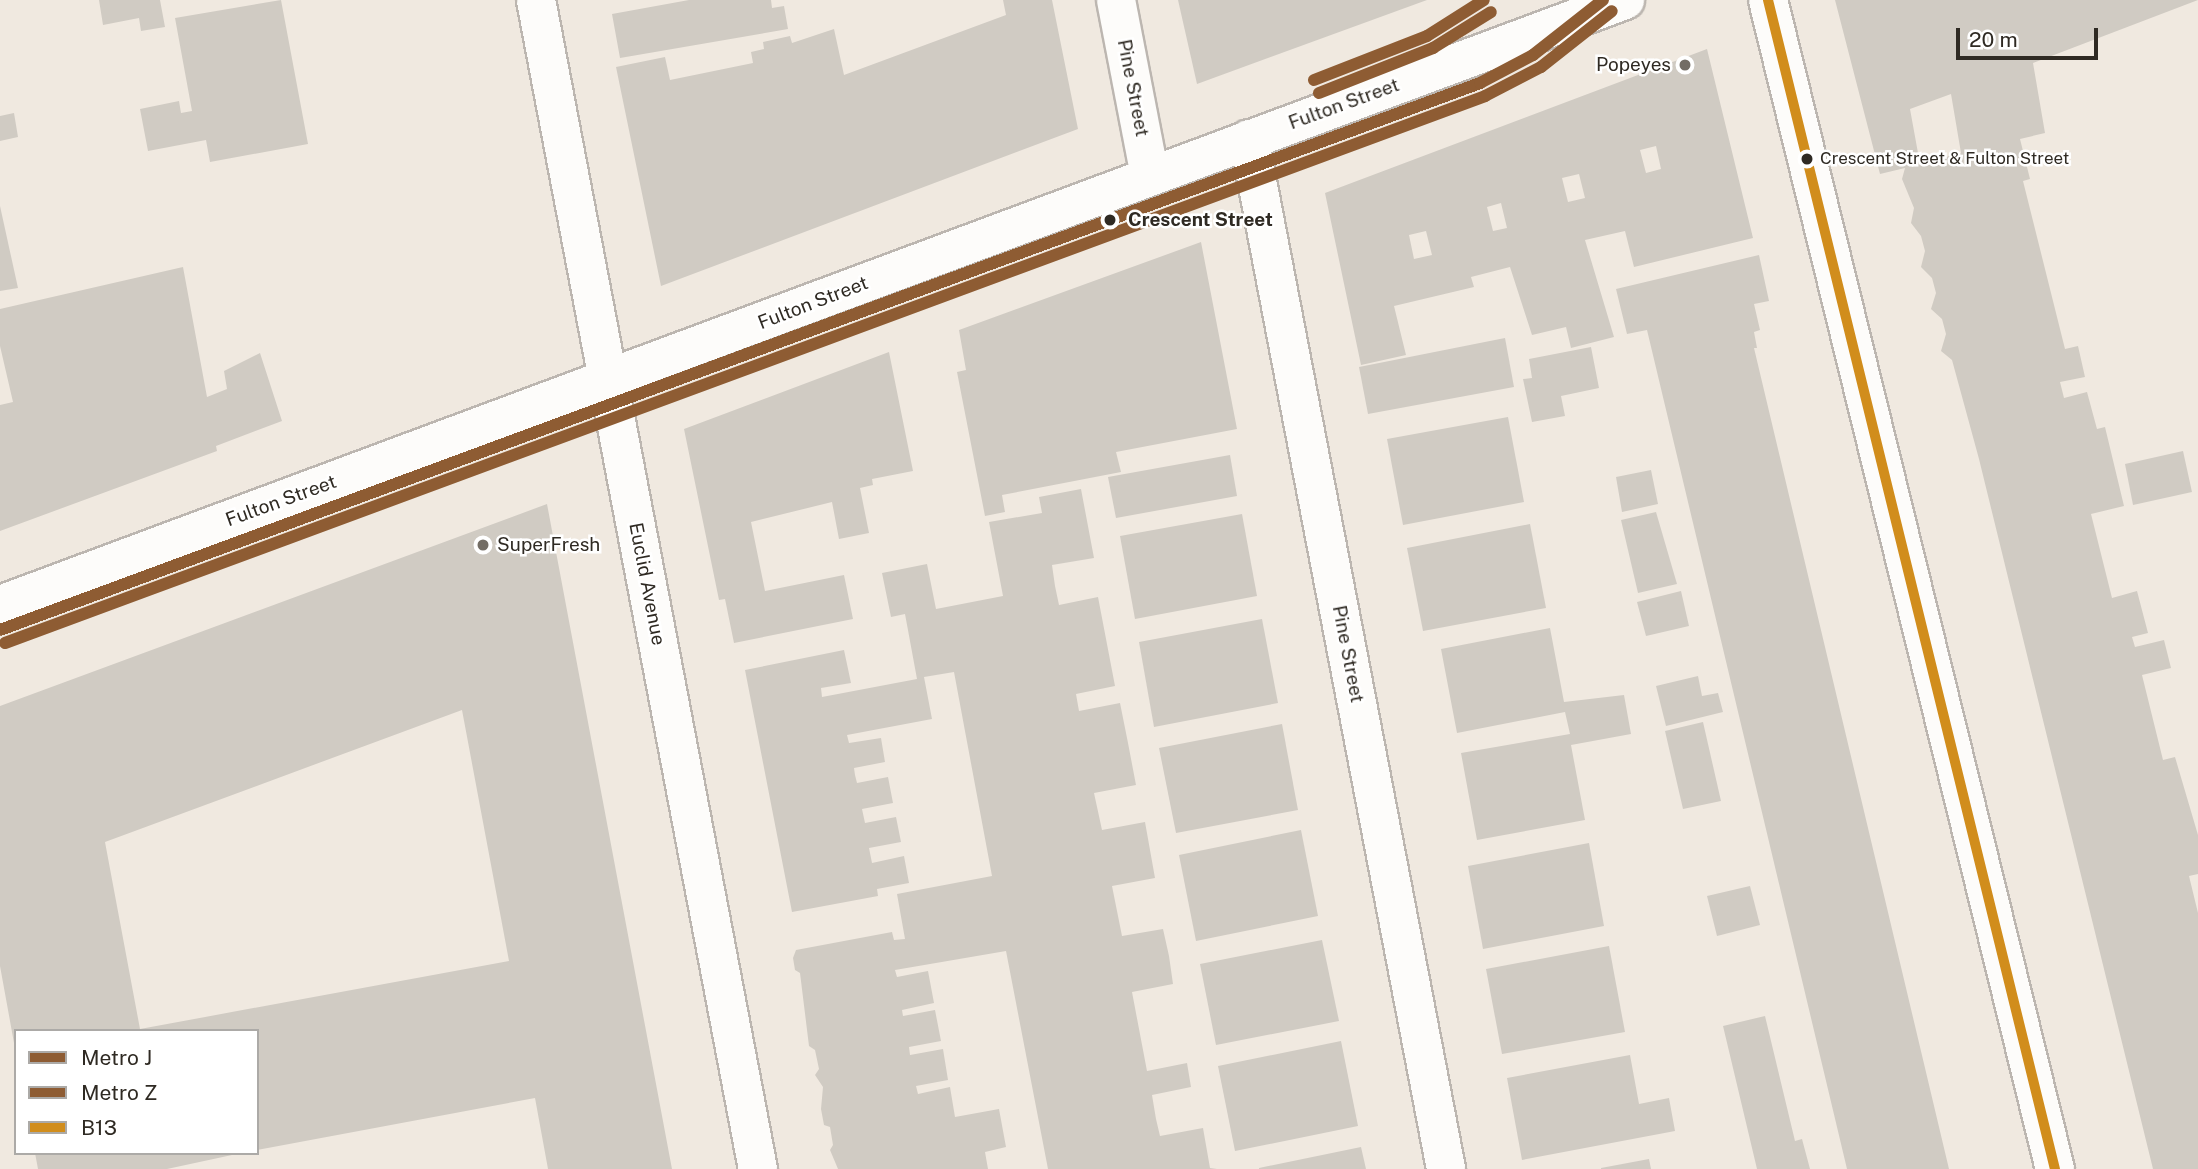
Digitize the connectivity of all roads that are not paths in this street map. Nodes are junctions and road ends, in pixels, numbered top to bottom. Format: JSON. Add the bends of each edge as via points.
{"nodes":[{"id":1,"x":536,"y":0,"type":"edge"},
{"id":2,"x":1116,"y":0,"type":"edge"},
{"id":3,"x":1625,"y":0,"type":"edge"},
{"id":4,"x":1768,"y":0,"type":"edge"},
{"id":5,"x":1249,"y":139,"type":"junction"},
{"id":6,"x":1150,"y":176,"type":"junction"},
{"id":7,"x":608,"y":380,"type":"junction"},
{"id":8,"x":0,"y":606,"type":"edge"},
{"id":9,"x":758,"y":1169,"type":"edge"},
{"id":10,"x":1446,"y":1169,"type":"edge"},
{"id":11,"x":2055,"y":1169,"type":"edge"}],
"edges":[{"from":1,"to":7,"type":"street","name":"Euclid Avenue"},
{"from":2,"to":6,"type":"street","name":"Pine Street"},
{"from":3,"to":5,"type":"street","name":"Fulton Street"},
{"from":4,"to":11,"type":"street"},
{"from":5,"to":6,"type":"street","name":"Fulton Street"},
{"from":5,"to":10,"type":"street","name":"Pine Street"},
{"from":6,"to":7,"type":"street","name":"Fulton Street"},
{"from":7,"to":8,"type":"street","name":"Fulton Street"},
{"from":7,"to":9,"type":"street","name":"Euclid Avenue"}]}
